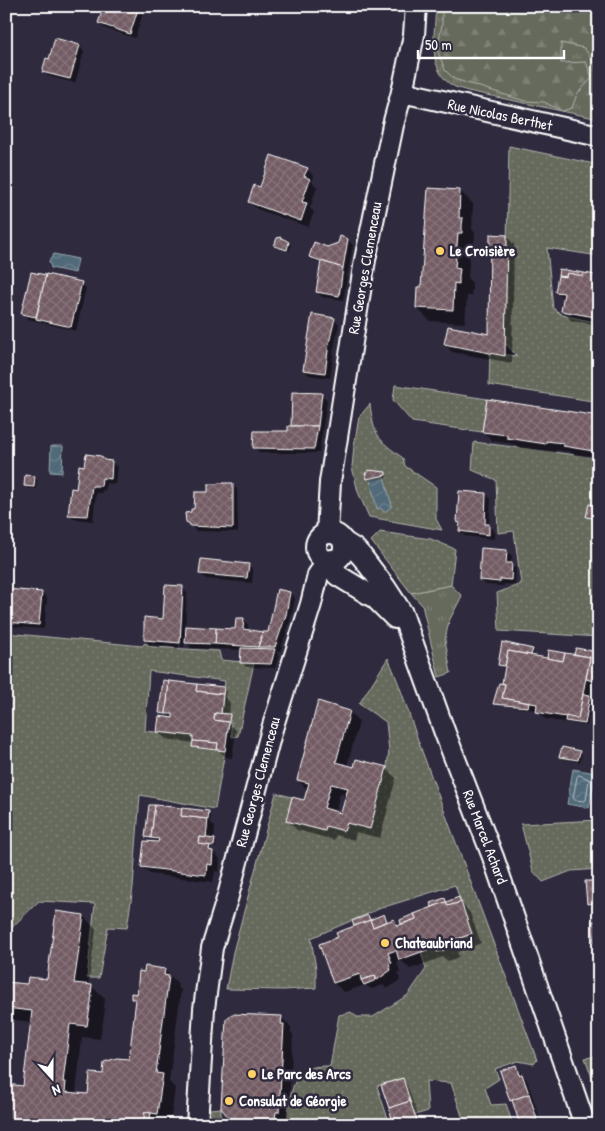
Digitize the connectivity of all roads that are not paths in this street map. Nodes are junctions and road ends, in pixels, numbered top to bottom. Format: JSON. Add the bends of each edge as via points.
{"nodes":[{"id":1,"x":416,"y":6,"type":"edge"},
{"id":2,"x":402,"y":92,"type":"junction"},
{"id":3,"x":599,"y":136,"type":"edge"},
{"id":4,"x":335,"y":538,"type":"junction"},
{"id":5,"x":330,"y":561,"type":"junction"},
{"id":6,"x":409,"y":637,"type":"junction"},
{"id":7,"x":197,"y":1125,"type":"edge"},
{"id":8,"x":585,"y":1125,"type":"edge"}],
"edges":[{"from":1,"to":2,"type":"street","name":"Rue Georges Clemenceau","via":[[414,36]]},
{"from":2,"to":3,"type":"street","name":"Rue Nicolas Berthet"},
{"from":2,"to":4,"type":"street","name":"Rue Georges Clemenceau","via":[[365,260],[330,482]]},
{"from":4,"to":5,"type":"street","name":"Rue Marcel Achard","via":[[323,534],[317,541],[316,549],[320,556]]},
{"from":4,"to":6,"type":"street","name":"Rue Marcel Achard","via":[[355,549],[386,587],[402,613]]},
{"from":5,"to":6,"type":"street","name":"Rue Marcel Achard","via":[[338,575],[375,598]]},
{"from":5,"to":7,"type":"street","name":"Rue Georges Clemenceau","via":[[318,575],[212,948],[204,1009]]},
{"from":6,"to":8,"type":"street","name":"Rue Marcel Achard","via":[[493,857]]}]}
